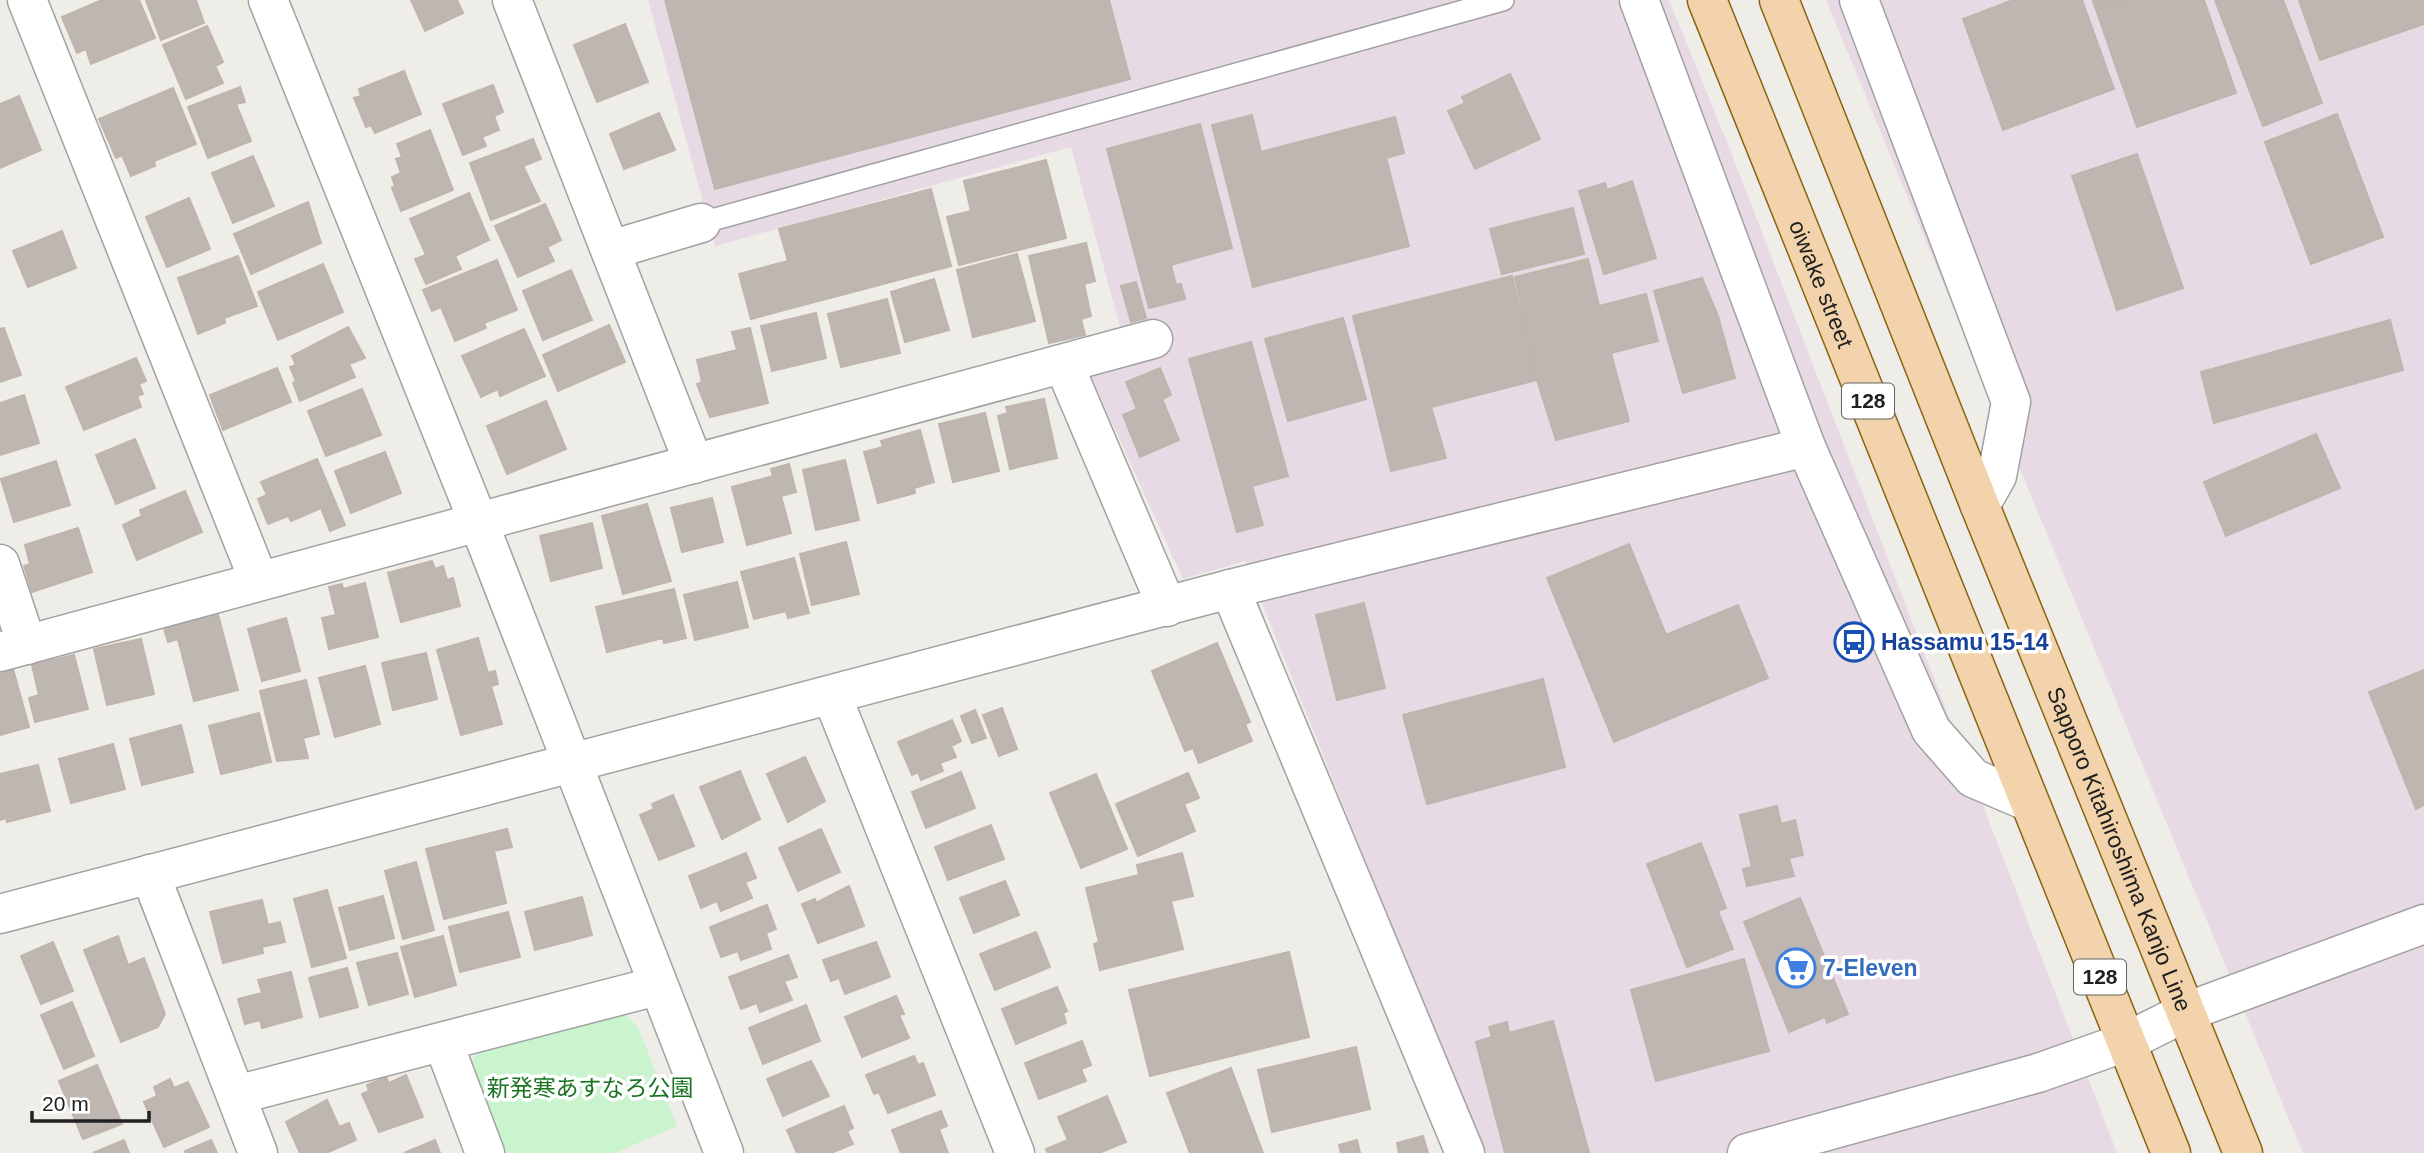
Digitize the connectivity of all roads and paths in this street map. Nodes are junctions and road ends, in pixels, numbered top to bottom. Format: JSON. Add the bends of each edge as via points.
{"nodes":[{"id":1,"x":27,"y":0,"type":"edge"},
{"id":2,"x":268,"y":0,"type":"edge"},
{"id":3,"x":512,"y":0,"type":"edge"},
{"id":4,"x":1503,"y":0,"type":"edge"},
{"id":5,"x":1639,"y":0,"type":"edge"},
{"id":6,"x":1707,"y":0,"type":"edge"},
{"id":7,"x":1779,"y":0,"type":"edge"},
{"id":8,"x":1859,"y":0,"type":"edge"},
{"id":9,"x":701,"y":223,"type":"joint"},
{"id":10,"x":611,"y":250,"type":"junction"},
{"id":11,"x":1153,"y":339,"type":"dead end"},
{"id":12,"x":1064,"y":365,"type":"junction"},
{"id":13,"x":1806,"y":447,"type":"junction"},
{"id":14,"x":694,"y":464,"type":"junction"},
{"id":15,"x":1980,"y":506,"type":"junction"},
{"id":16,"x":478,"y":521,"type":"junction"},
{"id":17,"x":0,"y":564,"type":"edge"},
{"id":18,"x":259,"y":582,"type":"junction"},
{"id":19,"x":1230,"y":589,"type":"junction"},
{"id":20,"x":1167,"y":607,"type":"junction"},
{"id":21,"x":14,"y":649,"type":"edge"},
{"id":22,"x":832,"y":696,"type":"junction"},
{"id":23,"x":573,"y":762,"type":"junction"},
{"id":24,"x":2029,"y":802,"type":"junction"},
{"id":25,"x":150,"y":874,"type":"junction"},
{"id":26,"x":0,"y":914,"type":"edge"},
{"id":27,"x":2424,"y":924,"type":"edge"},
{"id":28,"x":657,"y":986,"type":"junction"},
{"id":29,"x":2186,"y":1012,"type":"junction"},
{"id":30,"x":443,"y":1042,"type":"junction"},
{"id":31,"x":2126,"y":1042,"type":"junction"},
{"id":32,"x":236,"y":1096,"type":"junction"},
{"id":33,"x":258,"y":1153,"type":"edge"},
{"id":34,"x":485,"y":1153,"type":"edge"},
{"id":35,"x":724,"y":1153,"type":"edge"},
{"id":36,"x":1015,"y":1153,"type":"edge"},
{"id":37,"x":1465,"y":1153,"type":"edge"},
{"id":38,"x":1747,"y":1153,"type":"edge"},
{"id":39,"x":2171,"y":1153,"type":"edge"},
{"id":40,"x":2243,"y":1153,"type":"edge"}],
"edges":[{"from":1,"to":18,"type":"street"},
{"from":2,"to":16,"type":"street"},
{"from":3,"to":10,"type":"street"},
{"from":4,"to":9,"type":"lane"},
{"from":5,"to":13,"type":"street"},
{"from":6,"to":24,"type":"main road","name":"oiwake street","number":"128"},
{"from":7,"to":15,"type":"main road"},
{"from":8,"to":15,"type":"street","via":[[2011,402],[1997,476]]},
{"from":9,"to":10,"type":"street"},
{"from":10,"to":14,"type":"street"},
{"from":11,"to":12,"type":"street"},
{"from":12,"to":14,"type":"street"},
{"from":12,"to":20,"type":"street"},
{"from":13,"to":19,"type":"street"},
{"from":13,"to":24,"type":"street","via":[[1931,730],[1973,778]]},
{"from":14,"to":16,"type":"street"},
{"from":15,"to":29,"type":"main road","name":"Sapporo Kitahiroshima Kanjo Line"},
{"from":16,"to":18,"type":"street"},
{"from":16,"to":23,"type":"street"},
{"from":17,"to":21,"type":"street"},
{"from":18,"to":21,"type":"street"},
{"from":19,"to":20,"type":"street"},
{"from":19,"to":37,"type":"street"},
{"from":20,"to":22,"type":"street"},
{"from":22,"to":23,"type":"street"},
{"from":22,"to":36,"type":"street"},
{"from":23,"to":25,"type":"street"},
{"from":23,"to":28,"type":"street"},
{"from":24,"to":31,"type":"main road","number":"128"},
{"from":25,"to":26,"type":"street"},
{"from":25,"to":32,"type":"street"},
{"from":27,"to":29,"type":"street"},
{"from":28,"to":30,"type":"street"},
{"from":28,"to":35,"type":"street"},
{"from":29,"to":31,"type":"street"},
{"from":29,"to":40,"type":"main road","name":"Sapporo Kitahiroshima Kanjo Line"},
{"from":30,"to":32,"type":"street"},
{"from":30,"to":34,"type":"street"},
{"from":31,"to":38,"type":"street","via":[[2038,1073]]},
{"from":31,"to":39,"type":"main road","number":"128"},
{"from":32,"to":33,"type":"street"}]}
